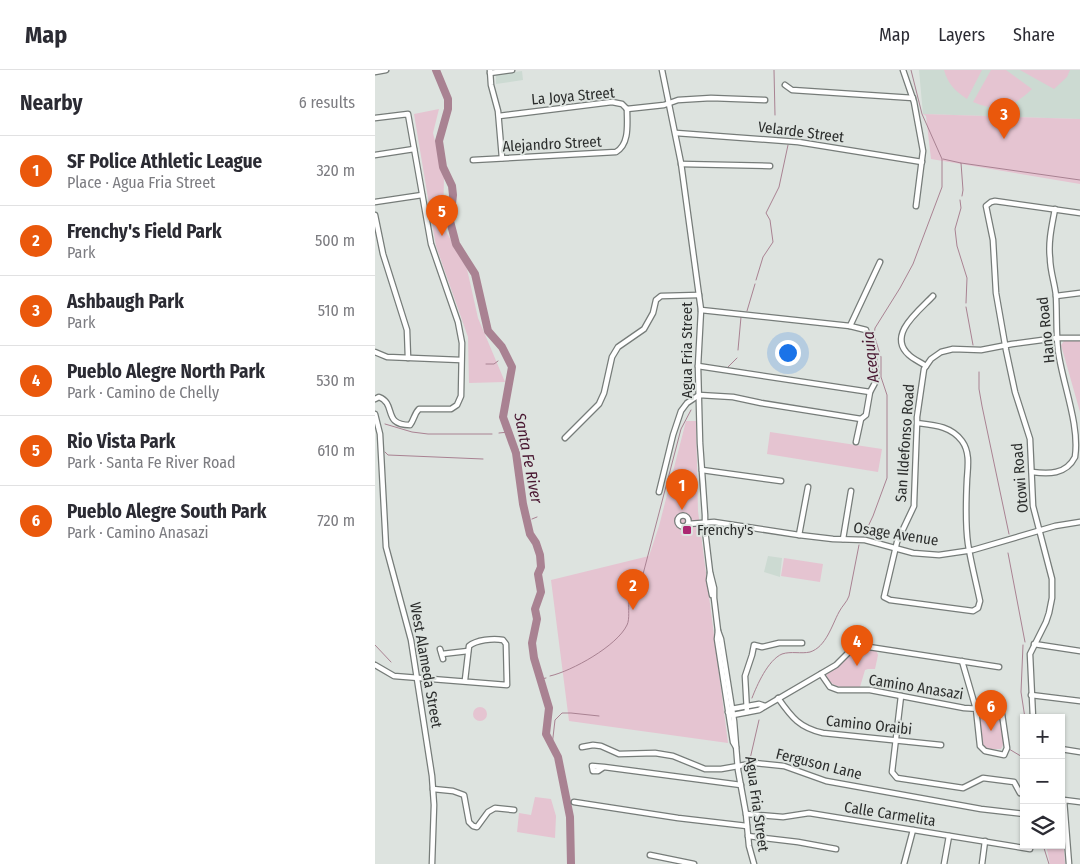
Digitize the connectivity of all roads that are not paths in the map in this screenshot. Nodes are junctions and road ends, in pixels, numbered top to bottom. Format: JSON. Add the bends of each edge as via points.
{"nodes":[{"id":1,"x":386,"y":70,"type":"edge"},
{"id":2,"x":512,"y":70,"type":"edge"},
{"id":3,"x":662,"y":70,"type":"edge"},
{"id":4,"x":903,"y":70,"type":"edge"},
{"id":5,"x":375,"y":72,"type":"edge"},
{"id":6,"x":490,"y":72,"type":"edge"},
{"id":7,"x":785,"y":85,"type":"dead end"},
{"id":8,"x":913,"y":98,"type":"junction"},
{"id":9,"x":765,"y":100,"type":"dead end"},
{"id":10,"x":670,"y":103,"type":"junction"},
{"id":11,"x":627,"y":110,"type":"junction"},
{"id":12,"x":499,"y":116,"type":"junction"},
{"id":13,"x":375,"y":118,"type":"edge"},
{"id":14,"x":676,"y":133,"type":"junction"},
{"id":15,"x":414,"y":149,"type":"junction"},
{"id":16,"x":375,"y":155,"type":"edge"},
{"id":17,"x":502,"y":158,"type":"junction"},
{"id":18,"x":473,"y":160,"type":"dead end"},
{"id":19,"x":923,"y":162,"type":"junction"},
{"id":20,"x":681,"y":164,"type":"junction"},
{"id":21,"x":770,"y":166,"type":"dead end"},
{"id":22,"x":422,"y":194,"type":"junction"},
{"id":23,"x":375,"y":202,"type":"edge"},
{"id":24,"x":916,"y":206,"type":"dead end"},
{"id":25,"x":1055,"y":209,"type":"junction"},
{"id":26,"x":1080,"y":213,"type":"edge"},
{"id":27,"x":375,"y":215,"type":"edge"},
{"id":28,"x":880,"y":262,"type":"dead end"},
{"id":29,"x":1080,"y":293,"type":"edge"},
{"id":30,"x":699,"y":295,"type":"junction"},
{"id":31,"x":933,"y":296,"type":"dead end"},
{"id":32,"x":1056,"y":296,"type":"junction"},
{"id":33,"x":701,"y":310,"type":"junction"},
{"id":34,"x":850,"y":326,"type":"junction"},
{"id":35,"x":1057,"y":338,"type":"junction"},
{"id":36,"x":1080,"y":338,"type":"edge"},
{"id":37,"x":1005,"y":345,"type":"junction"},
{"id":38,"x":375,"y":352,"type":"edge"},
{"id":39,"x":408,"y":358,"type":"junction"},
{"id":40,"x":461,"y":360,"type":"junction"},
{"id":41,"x":698,"y":366,"type":"junction"},
{"id":42,"x":926,"y":366,"type":"junction"},
{"id":43,"x":870,"y":392,"type":"junction"},
{"id":44,"x":699,"y":394,"type":"junction"},
{"id":45,"x":375,"y":399,"type":"edge"},
{"id":46,"x":375,"y":414,"type":"edge"},
{"id":47,"x":861,"y":419,"type":"junction"},
{"id":48,"x":917,"y":423,"type":"junction"},
{"id":49,"x":565,"y":438,"type":"dead end"},
{"id":50,"x":856,"y":442,"type":"dead end"},
{"id":51,"x":702,"y":470,"type":"junction"},
{"id":52,"x":1031,"y":472,"type":"junction"},
{"id":53,"x":781,"y":481,"type":"dead end"},
{"id":54,"x":807,"y":487,"type":"dead end"},
{"id":55,"x":851,"y":491,"type":"dead end"},
{"id":56,"x":659,"y":492,"type":"dead end"},
{"id":57,"x":705,"y":522,"type":"junction"},
{"id":58,"x":1080,"y":522,"type":"edge"},
{"id":59,"x":688,"y":524,"type":"dead end"},
{"id":60,"x":1039,"y":530,"type":"junction"},
{"id":61,"x":799,"y":535,"type":"junction"},
{"id":62,"x":843,"y":539,"type":"junction"},
{"id":63,"x":896,"y":549,"type":"junction"},
{"id":64,"x":969,"y":550,"type":"junction"},
{"id":65,"x":979,"y":608,"type":"junction"},
{"id":66,"x":985,"y":610,"type":"dead end"},
{"id":67,"x":802,"y":643,"type":"dead end"},
{"id":68,"x":1034,"y":644,"type":"junction"},
{"id":69,"x":468,"y":651,"type":"junction"},
{"id":70,"x":1080,"y":651,"type":"edge"},
{"id":71,"x":442,"y":654,"type":"dead end"},
{"id":72,"x":962,"y":661,"type":"junction"},
{"id":73,"x":375,"y":665,"type":"edge"},
{"id":74,"x":999,"y":667,"type":"dead end"},
{"id":75,"x":821,"y":674,"type":"junction"},
{"id":76,"x":417,"y":677,"type":"junction"},
{"id":77,"x":465,"y":680,"type":"junction"},
{"id":78,"x":1031,"y":695,"type":"junction"},
{"id":79,"x":901,"y":696,"type":"junction"},
{"id":80,"x":778,"y":698,"type":"junction"},
{"id":81,"x":1080,"y":702,"type":"edge"},
{"id":82,"x":747,"y":706,"type":"junction"},
{"id":83,"x":765,"y":706,"type":"junction"},
{"id":84,"x":976,"y":709,"type":"junction"},
{"id":85,"x":731,"y":712,"type":"junction"},
{"id":86,"x":747,"y":712,"type":"junction"},
{"id":87,"x":1033,"y":714,"type":"edge"},
{"id":88,"x":895,"y":740,"type":"junction"},
{"id":89,"x":941,"y":745,"type":"dead end"},
{"id":90,"x":582,"y":747,"type":"dead end"},
{"id":91,"x":1065,"y":750,"type":"edge"},
{"id":92,"x":1080,"y":752,"type":"edge"},
{"id":93,"x":738,"y":765,"type":"junction"},
{"id":94,"x":604,"y":767,"type":"dead end"},
{"id":95,"x":741,"y":785,"type":"junction"},
{"id":96,"x":433,"y":789,"type":"junction"},
{"id":97,"x":1020,"y":793,"type":"dead end"},
{"id":98,"x":574,"y":802,"type":"dead end"},
{"id":99,"x":1080,"y":802,"type":"edge"},
{"id":100,"x":514,"y":810,"type":"dead end"},
{"id":101,"x":746,"y":814,"type":"junction"},
{"id":102,"x":1020,"y":814,"type":"edge"},
{"id":103,"x":747,"y":826,"type":"junction"},
{"id":104,"x":913,"y":830,"type":"junction"},
{"id":105,"x":748,"y":836,"type":"junction"},
{"id":106,"x":949,"y":836,"type":"junction"},
{"id":107,"x":985,"y":842,"type":"junction"},
{"id":108,"x":1020,"y":847,"type":"edge"},
{"id":109,"x":835,"y":849,"type":"dead end"},
{"id":110,"x":651,"y":855,"type":"dead end"},
{"id":111,"x":432,"y":864,"type":"edge"},
{"id":112,"x":694,"y":864,"type":"edge"},
{"id":113,"x":754,"y":864,"type":"edge"},
{"id":114,"x":904,"y":864,"type":"edge"},
{"id":115,"x":944,"y":864,"type":"edge"},
{"id":116,"x":982,"y":864,"type":"edge"},
{"id":117,"x":1069,"y":864,"type":"edge"}],
"edges":[{"from":1,"to":5,"type":"street"},
{"from":2,"to":6,"type":"street"},
{"from":3,"to":10,"type":"street","name":"Agua Fria Street"},
{"from":4,"to":8,"type":"street"},
{"from":6,"to":12,"type":"street"},
{"from":7,"to":8,"type":"street","via":[[791,90]]},
{"from":8,"to":19,"type":"street"},
{"from":9,"to":10,"type":"street","name":"La Joya Street","via":[[711,98]]},
{"from":10,"to":11,"type":"street","name":"La Joya Street"},
{"from":10,"to":14,"type":"street","name":"Agua Fria Street"},
{"from":11,"to":12,"type":"street","name":"La Joya Street","via":[[622,104],[612,102]]},
{"from":11,"to":17,"type":"street","name":"Alejandro Street","via":[[626,136],[622,148],[616,152]]},
{"from":12,"to":17,"type":"street"},
{"from":13,"to":15,"type":"street","via":[[408,114]]},
{"from":14,"to":19,"type":"street","name":"Velarde Street","via":[[798,142]]},
{"from":14,"to":20,"type":"street","name":"Agua Fria Street"},
{"from":15,"to":16,"type":"street"},
{"from":15,"to":22,"type":"street"},
{"from":17,"to":18,"type":"street","name":"Alejandro Street"},
{"from":19,"to":24,"type":"street"},
{"from":20,"to":21,"type":"street"},
{"from":20,"to":30,"type":"street","name":"Agua Fria Street"},
{"from":22,"to":23,"type":"street"},
{"from":22,"to":40,"type":"street","via":[[431,244],[459,327]]},
{"from":25,"to":26,"type":"street"},
{"from":25,"to":32,"type":"street","name":"Hano Road","via":[[1050,259]]},
{"from":25,"to":37,"type":"street","name":"Otowi Road","via":[[995,201],[988,204],[986,210],[994,246],[996,293]]},
{"from":27,"to":39,"type":"street","via":[[383,254],[407,330]]},
{"from":28,"to":34,"type":"street"},
{"from":29,"to":32,"type":"street"},
{"from":30,"to":33,"type":"street","name":"Agua Fria Street"},
{"from":30,"to":49,"type":"street","via":[[661,296],[656,300],[644,329],[618,347],[612,357],[599,404]]},
{"from":31,"to":42,"type":"street","via":[[907,324],[901,337],[906,352]]},
{"from":32,"to":35,"type":"street","name":"Hano Road"},
{"from":33,"to":34,"type":"street"},
{"from":33,"to":41,"type":"street","name":"Agua Fria Street"},
{"from":34,"to":43,"type":"street","via":[[864,328],[869,338],[876,373]]},
{"from":35,"to":36,"type":"street"},
{"from":35,"to":37,"type":"street"},
{"from":35,"to":52,"type":"street","name":"Hano Road","via":[[1078,417],[1078,449],[1075,458],[1062,470],[1048,474]]},
{"from":37,"to":42,"type":"street","via":[[981,350],[945,351]]},
{"from":37,"to":52,"type":"street","name":"Otowi Road","via":[[1030,439]]},
{"from":38,"to":39,"type":"street","via":[[385,357]]},
{"from":39,"to":40,"type":"street"},
{"from":40,"to":45,"type":"street","via":[[461,396],[451,409],[419,409],[410,425],[401,425],[391,417],[383,399]]},
{"from":41,"to":43,"type":"street"},
{"from":41,"to":44,"type":"street","name":"Agua Fria Street"},
{"from":42,"to":48,"type":"street","name":"San Ildefonso Road","via":[[921,381]]},
{"from":43,"to":47,"type":"street","via":[[867,415]]},
{"from":44,"to":47,"type":"street"},
{"from":44,"to":51,"type":"street","name":"Agua Fria Street"},
{"from":44,"to":56,"type":"street","via":[[681,411]]},
{"from":46,"to":76,"type":"street","name":"West Alameda Street","via":[[380,434],[387,547],[409,627]]},
{"from":47,"to":50,"type":"street"},
{"from":48,"to":63,"type":"street","name":"San Ildefonso Road","via":[[914,506]]},
{"from":48,"to":64,"type":"street","via":[[949,430],[965,447]]},
{"from":51,"to":53,"type":"street"},
{"from":51,"to":57,"type":"street","name":"Agua Fria Street"},
{"from":52,"to":60,"type":"street","name":"Otowi Road","via":[[1033,506]]},
{"from":54,"to":61,"type":"street"},
{"from":55,"to":62,"type":"street"},
{"from":57,"to":59,"type":"street","name":"Osage Avenue"},
{"from":57,"to":61,"type":"street","name":"Osage Avenue"},
{"from":57,"to":85,"type":"street","name":"Agua Fria Street","via":[[710,588]]},
{"from":58,"to":60,"type":"street","name":"Osage Avenue"},
{"from":60,"to":64,"type":"street","name":"Osage Avenue"},
{"from":60,"to":68,"type":"street","name":"Otowi Road","via":[[1051,570],[1053,590],[1046,622]]},
{"from":61,"to":62,"type":"street","name":"Osage Avenue"},
{"from":62,"to":63,"type":"street","name":"Osage Avenue","via":[[865,540]]},
{"from":63,"to":64,"type":"street","name":"Osage Avenue","via":[[933,555]]},
{"from":63,"to":65,"type":"street","name":"San Ildefonso Road","via":[[885,599],[971,612]]},
{"from":64,"to":65,"type":"street"},
{"from":65,"to":66,"type":"street"},
{"from":67,"to":82,"type":"street","via":[[754,645],[745,676]]},
{"from":68,"to":70,"type":"street"},
{"from":68,"to":78,"type":"street","name":"Otowi Road","via":[[1029,654]]},
{"from":69,"to":71,"type":"street"},
{"from":69,"to":77,"type":"street"},
{"from":69,"to":77,"type":"street","via":[[473,643],[497,638],[503,640],[507,685]]},
{"from":72,"to":74,"type":"street"},
{"from":72,"to":75,"type":"street","via":[[854,647],[836,666]]},
{"from":72,"to":84,"type":"street"},
{"from":73,"to":76,"type":"street","via":[[394,676]]},
{"from":75,"to":79,"type":"street","name":"Camino Anasazi","via":[[830,688]]},
{"from":75,"to":80,"type":"street"},
{"from":76,"to":77,"type":"street"},
{"from":76,"to":96,"type":"street","name":"West Alameda Street"},
{"from":78,"to":81,"type":"street"},
{"from":78,"to":87,"type":"street","name":"Otowi Road"},
{"from":79,"to":84,"type":"street","name":"Camino Anasazi"},
{"from":79,"to":88,"type":"street"},
{"from":80,"to":83,"type":"street"},
{"from":80,"to":88,"type":"street","name":"Camino Oraibi","via":[[794,719],[810,730]]},
{"from":82,"to":83,"type":"street"},
{"from":82,"to":85,"type":"street"},
{"from":82,"to":86,"type":"street"},
{"from":83,"to":86,"type":"street"},
{"from":84,"to":84,"type":"street","name":"Camino Anasazi","via":[[980,746],[985,751],[1004,755],[1007,748],[1002,714],[996,710]]},
{"from":85,"to":86,"type":"street"},
{"from":85,"to":93,"type":"street","name":"Agua Fria Street"},
{"from":88,"to":89,"type":"street","name":"Camino Oraibi"},
{"from":88,"to":97,"type":"street","via":[[892,772],[897,778],[963,788],[983,778],[1014,782]]},
{"from":90,"to":93,"type":"street","name":"Ferguson Lane","via":[[601,746],[619,754],[673,756],[705,768]]},
{"from":91,"to":92,"type":"street"},
{"from":93,"to":95,"type":"street","name":"Agua Fria Street"},
{"from":93,"to":102,"type":"street","name":"Ferguson Lane","via":[[784,766],[826,782]]},
{"from":94,"to":95,"type":"street"},
{"from":95,"to":101,"type":"street","name":"Agua Fria Street"},
{"from":96,"to":100,"type":"street","via":[[464,795],[469,822],[473,826],[477,826],[495,808]]},
{"from":96,"to":111,"type":"street","name":"West Alameda Street"},
{"from":98,"to":103,"type":"street"},
{"from":99,"to":117,"type":"street","via":[[1064,800]]},
{"from":101,"to":103,"type":"street","name":"Agua Fria Street"},
{"from":101,"to":104,"type":"street","name":"Calle Carmelita","via":[[783,817],[809,813]]},
{"from":103,"to":105,"type":"street","name":"Agua Fria Street"},
{"from":104,"to":106,"type":"street","name":"Calle Carmelita"},
{"from":104,"to":114,"type":"street"},
{"from":105,"to":109,"type":"street"},
{"from":105,"to":113,"type":"street","name":"Agua Fria Street"},
{"from":106,"to":107,"type":"street","name":"Calle Carmelita"},
{"from":106,"to":115,"type":"street"},
{"from":107,"to":108,"type":"street","name":"Calle Carmelita"},
{"from":107,"to":116,"type":"street"},
{"from":110,"to":112,"type":"street"}]}
